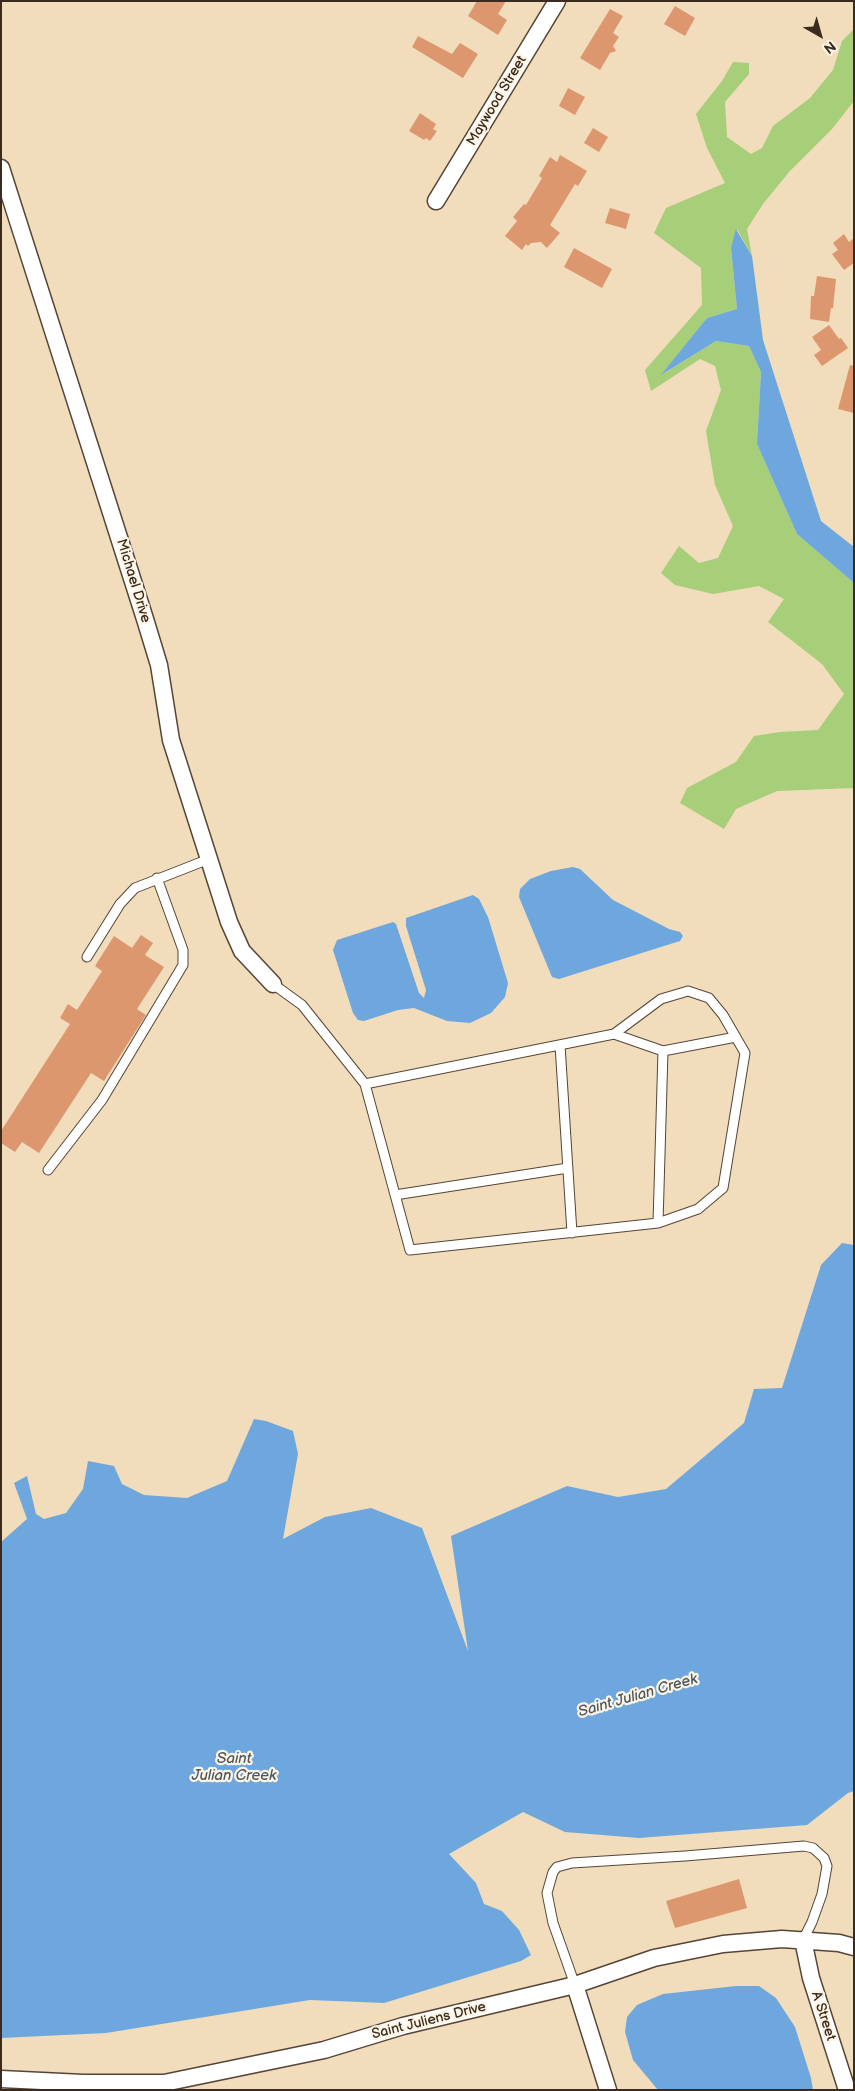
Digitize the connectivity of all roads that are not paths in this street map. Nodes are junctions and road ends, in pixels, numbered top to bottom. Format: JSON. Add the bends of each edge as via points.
{"nodes":[{"id":1,"x":557,"y":1,"type":"edge"},
{"id":2,"x":1,"y":168,"type":"edge"},
{"id":3,"x":436,"y":201,"type":"dead end"},
{"id":4,"x":209,"y":859,"type":"junction"},
{"id":5,"x":157,"y":878,"type":"junction"},
{"id":6,"x":87,"y":957,"type":"dead end"},
{"id":7,"x":273,"y":984,"type":"joint"},
{"id":8,"x":614,"y":1034,"type":"junction"},
{"id":9,"x":736,"y":1037,"type":"junction"},
{"id":10,"x":560,"y":1045,"type":"junction"},
{"id":11,"x":662,"y":1051,"type":"junction"},
{"id":12,"x":365,"y":1084,"type":"junction"},
{"id":13,"x":568,"y":1168,"type":"junction"},
{"id":14,"x":48,"y":1170,"type":"dead end"},
{"id":15,"x":395,"y":1195,"type":"junction"},
{"id":16,"x":658,"y":1223,"type":"junction"},
{"id":17,"x":572,"y":1232,"type":"junction"},
{"id":18,"x":803,"y":1940,"type":"junction"},
{"id":19,"x":854,"y":1947,"type":"edge"},
{"id":20,"x":575,"y":1984,"type":"junction"},
{"id":21,"x":1,"y":2079,"type":"edge"},
{"id":22,"x":40,"y":2086,"type":"edge"},
{"id":23,"x":608,"y":2090,"type":"edge"},
{"id":24,"x":846,"y":2090,"type":"edge"}],
"edges":[{"from":1,"to":3,"type":"street","name":"Maywood Street"},
{"from":2,"to":4,"type":"street","name":"Michael Drive","via":[[148,628],[159,665],[171,740]]},
{"from":4,"to":5,"type":"lane"},
{"from":4,"to":7,"type":"street","name":"Michael Drive","via":[[242,951]]},
{"from":5,"to":6,"type":"lane","via":[[135,888],[120,904]]},
{"from":5,"to":14,"type":"lane","via":[[183,950],[183,965],[102,1100]]},
{"from":7,"to":12,"type":"lane","via":[[302,1005]]},
{"from":8,"to":9,"type":"lane","via":[[661,999],[688,991],[709,998]]},
{"from":8,"to":10,"type":"lane"},
{"from":8,"to":11,"type":"lane"},
{"from":9,"to":11,"type":"lane"},
{"from":9,"to":16,"type":"lane","via":[[745,1053],[722,1188],[698,1208]]},
{"from":10,"to":12,"type":"lane"},
{"from":10,"to":13,"type":"lane"},
{"from":11,"to":16,"type":"lane"},
{"from":12,"to":15,"type":"lane"},
{"from":13,"to":15,"type":"lane"},
{"from":13,"to":17,"type":"lane"},
{"from":15,"to":17,"type":"lane","via":[[410,1250]]},
{"from":16,"to":17,"type":"lane"},
{"from":18,"to":19,"type":"street","name":"Saint Juliens Drive"},
{"from":18,"to":20,"type":"street","name":"Saint Juliens Drive","via":[[724,1944],[654,1958]]},
{"from":18,"to":20,"type":"lane","via":[[822,1894],[827,1866],[824,1858],[813,1848],[804,1846],[572,1863],[553,1872],[547,1893],[553,1923]]},
{"from":18,"to":24,"type":"street","name":"A Street","via":[[811,1978]]},
{"from":20,"to":22,"type":"street","name":"Saint Juliens Drive","via":[[403,2026],[324,2050],[164,2083]]},
{"from":20,"to":23,"type":"street"},
{"from":21,"to":22,"type":"street","name":"Saint Juliens Drive"}]}
